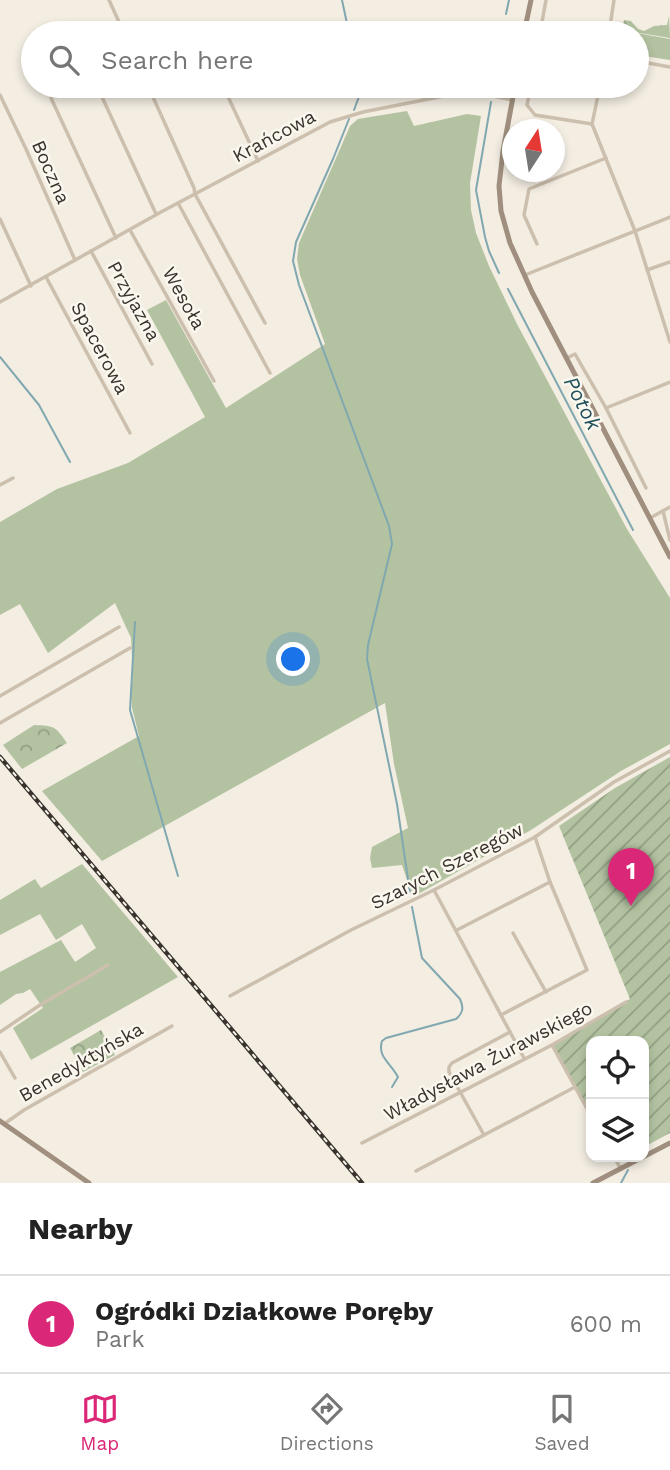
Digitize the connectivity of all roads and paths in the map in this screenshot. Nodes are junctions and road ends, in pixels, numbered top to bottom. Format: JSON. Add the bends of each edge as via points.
{"nodes":[{"id":1,"x":109,"y":0,"type":"edge"},
{"id":2,"x":531,"y":0,"type":"edge"},
{"id":3,"x":546,"y":0,"type":"edge"},
{"id":4,"x":614,"y":0,"type":"edge"},
{"id":5,"x":119,"y":21,"type":"edge"},
{"id":6,"x":527,"y":21,"type":"edge"},
{"id":7,"x":542,"y":21,"type":"edge"},
{"id":8,"x":611,"y":21,"type":"edge"},
{"id":9,"x":649,"y":63,"type":"edge"},
{"id":10,"x":670,"y":67,"type":"edge"},
{"id":11,"x":0,"y":95,"type":"edge"},
{"id":12,"x":51,"y":98,"type":"dead end"},
{"id":13,"x":103,"y":98,"type":"edge"},
{"id":14,"x":153,"y":98,"type":"edge"},
{"id":15,"x":229,"y":98,"type":"edge"},
{"id":16,"x":427,"y":98,"type":"edge"},
{"id":17,"x":502,"y":98,"type":"edge"},
{"id":18,"x":528,"y":98,"type":"edge"},
{"id":19,"x":597,"y":98,"type":"edge"},
{"id":20,"x":512,"y":100,"type":"joint"},
{"id":21,"x":592,"y":124,"type":"junction"},
{"id":22,"x":606,"y":158,"type":"junction"},
{"id":23,"x":258,"y":161,"type":"junction"},
{"id":24,"x":195,"y":194,"type":"junction"},
{"id":25,"x":177,"y":203,"type":"junction"},
{"id":26,"x":157,"y":215,"type":"junction"},
{"id":27,"x":670,"y":217,"type":"edge"},
{"id":28,"x":0,"y":219,"type":"edge"},
{"id":29,"x":130,"y":230,"type":"junction"},
{"id":30,"x":635,"y":231,"type":"junction"},
{"id":31,"x":116,"y":237,"type":"junction"},
{"id":32,"x":537,"y":244,"type":"dead end"},
{"id":33,"x":91,"y":251,"type":"junction"},
{"id":34,"x":75,"y":260,"type":"junction"},
{"id":35,"x":670,"y":262,"type":"edge"},
{"id":36,"x":648,"y":270,"type":"junction"},
{"id":37,"x":525,"y":275,"type":"junction"},
{"id":38,"x":46,"y":276,"type":"junction"},
{"id":39,"x":31,"y":286,"type":"junction"},
{"id":40,"x":0,"y":302,"type":"edge"},
{"id":41,"x":265,"y":323,"type":"dead end"},
{"id":42,"x":670,"y":342,"type":"edge"},
{"id":43,"x":567,"y":358,"type":"junction"},
{"id":44,"x":152,"y":364,"type":"dead end"},
{"id":45,"x":270,"y":373,"type":"dead end"},
{"id":46,"x":214,"y":381,"type":"dead end"},
{"id":47,"x":670,"y":382,"type":"edge"},
{"id":48,"x":606,"y":408,"type":"junction"},
{"id":49,"x":130,"y":433,"type":"dead end"},
{"id":50,"x":13,"y":478,"type":"dead end"},
{"id":51,"x":0,"y":485,"type":"edge"},
{"id":52,"x":646,"y":488,"type":"dead end"},
{"id":53,"x":670,"y":507,"type":"edge"},
{"id":54,"x":663,"y":511,"type":"junction"},
{"id":55,"x":650,"y":518,"type":"junction"},
{"id":56,"x":670,"y":540,"type":"edge"},
{"id":57,"x":670,"y":557,"type":"edge"},
{"id":58,"x":120,"y":627,"type":"dead end"},
{"id":59,"x":130,"y":648,"type":"dead end"},
{"id":60,"x":0,"y":696,"type":"edge"},
{"id":61,"x":0,"y":723,"type":"edge"},
{"id":62,"x":670,"y":751,"type":"edge"},
{"id":63,"x":534,"y":837,"type":"junction"},
{"id":64,"x":550,"y":882,"type":"junction"},
{"id":65,"x":435,"y":890,"type":"junction"},
{"id":66,"x":457,"y":930,"type":"junction"},
{"id":67,"x":513,"y":933,"type":"dead end"},
{"id":68,"x":108,"y":965,"type":"dead end"},
{"id":69,"x":546,"y":992,"type":"junction"},
{"id":70,"x":230,"y":996,"type":"dead end"},
{"id":71,"x":626,"y":1002,"type":"dead end"},
{"id":72,"x":501,"y":1015,"type":"junction"},
{"id":73,"x":172,"y":1026,"type":"dead end"},
{"id":74,"x":0,"y":1032,"type":"edge"},
{"id":75,"x":510,"y":1032,"type":"junction"},
{"id":76,"x":552,"y":1045,"type":"junction"},
{"id":77,"x":0,"y":1052,"type":"edge"},
{"id":78,"x":524,"y":1058,"type":"junction"},
{"id":79,"x":15,"y":1078,"type":"dead end"},
{"id":80,"x":575,"y":1087,"type":"junction"},
{"id":81,"x":459,"y":1092,"type":"junction"},
{"id":82,"x":586,"y":1107,"type":"edge"},
{"id":83,"x":2,"y":1122,"type":"edge"},
{"id":84,"x":484,"y":1135,"type":"junction"},
{"id":85,"x":362,"y":1143,"type":"dead end"},
{"id":86,"x":670,"y":1143,"type":"edge"},
{"id":87,"x":617,"y":1162,"type":"edge"},
{"id":88,"x":621,"y":1169,"type":"junction"},
{"id":89,"x":416,"y":1171,"type":"dead end"},
{"id":90,"x":89,"y":1183,"type":"edge"},
{"id":91,"x":593,"y":1183,"type":"edge"}],
"edges":[{"from":1,"to":5,"type":"street"},
{"from":2,"to":6,"type":"street"},
{"from":3,"to":7,"type":"street"},
{"from":4,"to":8,"type":"street"},
{"from":9,"to":10,"type":"street"},
{"from":11,"to":34,"type":"street","name":"Boczna"},
{"from":12,"to":31,"type":"street"},
{"from":13,"to":26,"type":"street"},
{"from":14,"to":24,"type":"street"},
{"from":15,"to":23,"type":"street"},
{"from":16,"to":23,"type":"street","name":"Krańcowa","via":[[330,122]]},
{"from":17,"to":20,"type":"street","name":"Krańcowa"},
{"from":18,"to":21,"type":"street","via":[[527,105],[535,115]]},
{"from":19,"to":21,"type":"street"},
{"from":20,"to":37,"type":"street","via":[[499,198],[510,243]]},
{"from":21,"to":22,"type":"street"},
{"from":22,"to":30,"type":"street"},
{"from":22,"to":32,"type":"street","via":[[529,189],[524,215]]},
{"from":23,"to":24,"type":"street","name":"Krańcowa"},
{"from":24,"to":25,"type":"street","name":"Krańcowa"},
{"from":24,"to":41,"type":"street"},
{"from":25,"to":26,"type":"street","name":"Krańcowa"},
{"from":25,"to":45,"type":"street"},
{"from":26,"to":29,"type":"street","name":"Krańcowa"},
{"from":27,"to":30,"type":"street"},
{"from":28,"to":39,"type":"street"},
{"from":29,"to":31,"type":"street","name":"Krańcowa"},
{"from":29,"to":46,"type":"street","name":"Wesoła"},
{"from":30,"to":36,"type":"street"},
{"from":30,"to":37,"type":"street"},
{"from":31,"to":33,"type":"street","name":"Krańcowa"},
{"from":33,"to":34,"type":"street","name":"Krańcowa"},
{"from":33,"to":44,"type":"street","name":"Przyjazna"},
{"from":34,"to":38,"type":"street","name":"Krańcowa"},
{"from":35,"to":36,"type":"street"},
{"from":36,"to":42,"type":"street"},
{"from":37,"to":43,"type":"street"},
{"from":38,"to":39,"type":"street","name":"Krańcowa"},
{"from":38,"to":49,"type":"street","name":"Spacerowa"},
{"from":39,"to":40,"type":"street","name":"Krańcowa"},
{"from":43,"to":48,"type":"street","via":[[575,354]]},
{"from":43,"to":55,"type":"street"},
{"from":47,"to":48,"type":"street"},
{"from":48,"to":52,"type":"street"},
{"from":50,"to":51,"type":"street"},
{"from":53,"to":54,"type":"street"},
{"from":54,"to":55,"type":"street"},
{"from":54,"to":56,"type":"street"},
{"from":55,"to":57,"type":"street"},
{"from":58,"to":60,"type":"street"},
{"from":59,"to":61,"type":"street"},
{"from":62,"to":63,"type":"street","name":"Szarych Szeregów","via":[[614,782]]},
{"from":63,"to":64,"type":"street"},
{"from":63,"to":65,"type":"street","name":"Szarych Szeregów"},
{"from":64,"to":66,"type":"street"},
{"from":64,"to":69,"type":"street","via":[[587,970]]},
{"from":65,"to":66,"type":"street"},
{"from":65,"to":70,"type":"street","name":"Szarych Szeregów"},
{"from":66,"to":72,"type":"street"},
{"from":67,"to":69,"type":"street"},
{"from":68,"to":74,"type":"street"},
{"from":69,"to":72,"type":"street"},
{"from":71,"to":76,"type":"street","name":"Władysława Żurawskiego"},
{"from":72,"to":75,"type":"street"},
{"from":73,"to":83,"type":"street","name":"Benedyktyńska"},
{"from":75,"to":78,"type":"street"},
{"from":75,"to":81,"type":"street","via":[[452,1062],[449,1072]]},
{"from":76,"to":78,"type":"street","name":"Władysława Żurawskiego"},
{"from":76,"to":80,"type":"street"},
{"from":77,"to":79,"type":"street"},
{"from":78,"to":81,"type":"street","name":"Władysława Żurawskiego"},
{"from":80,"to":82,"type":"street"},
{"from":80,"to":84,"type":"street"},
{"from":81,"to":84,"type":"street"},
{"from":81,"to":85,"type":"street","name":"Władysława Żurawskiego"},
{"from":83,"to":90,"type":"street"},
{"from":84,"to":89,"type":"street"},
{"from":86,"to":88,"type":"street"},
{"from":87,"to":88,"type":"street"},
{"from":88,"to":91,"type":"street"}]}
